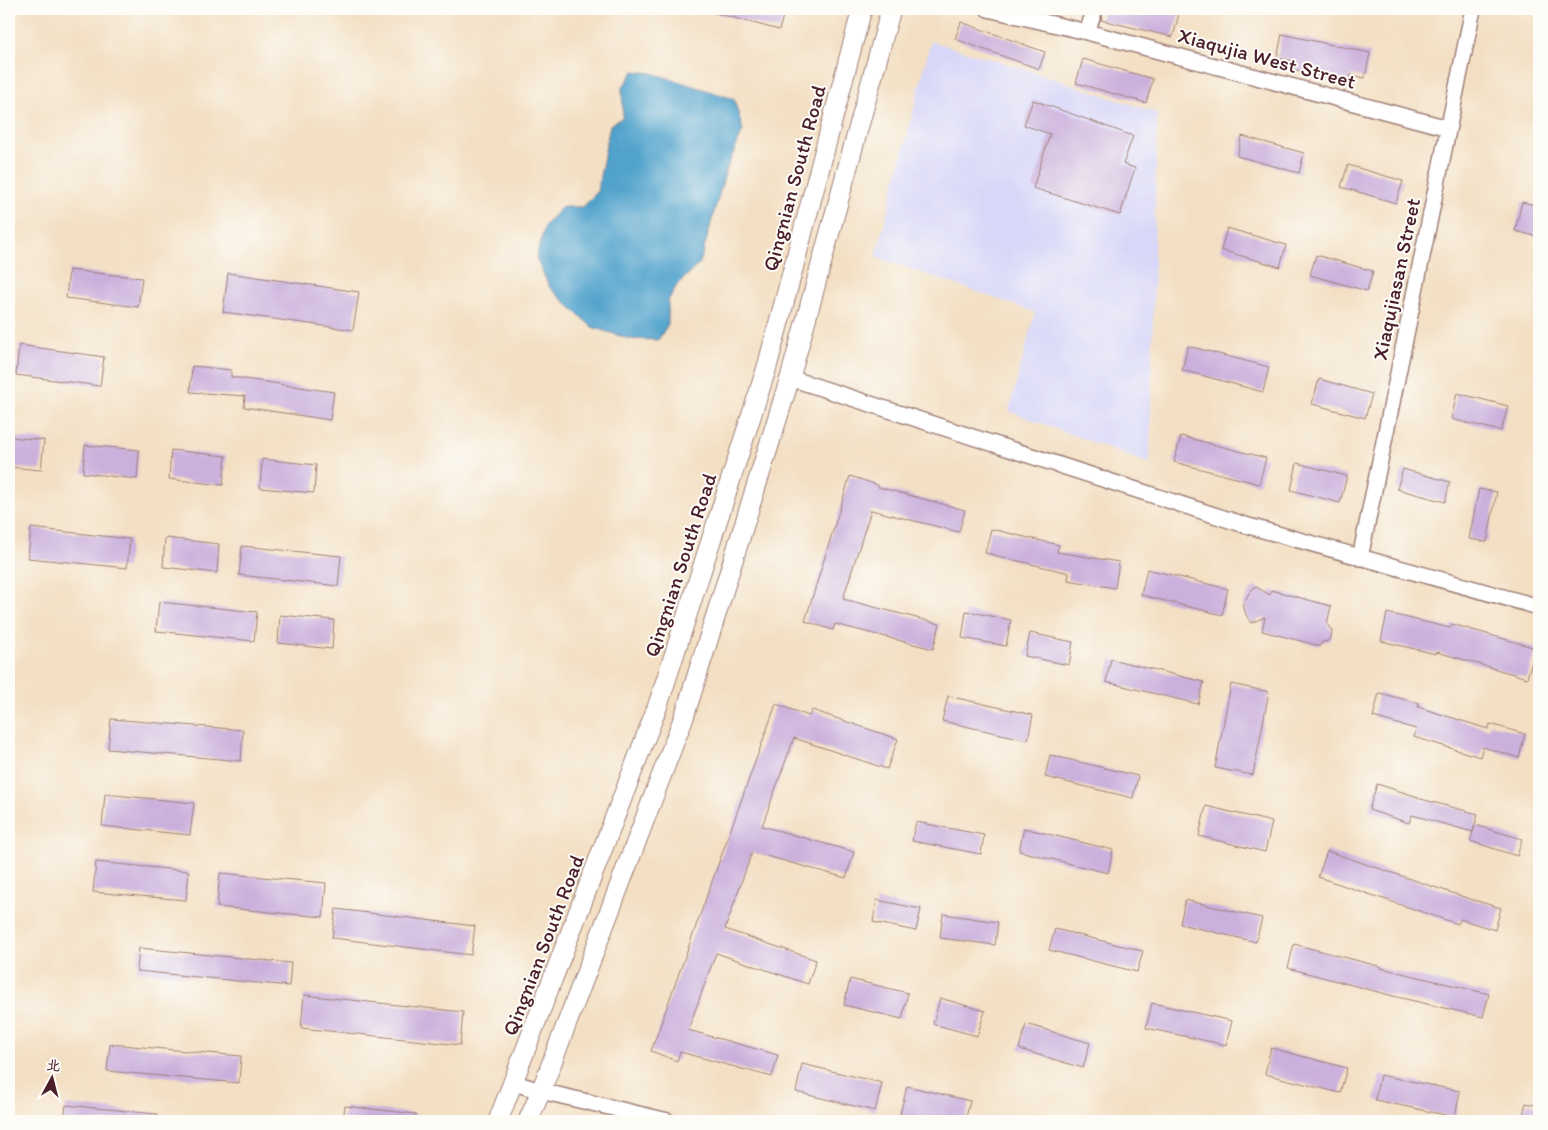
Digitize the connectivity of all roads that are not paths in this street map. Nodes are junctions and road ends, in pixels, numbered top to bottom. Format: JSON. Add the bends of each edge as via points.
{"nodes":[{"id":1,"x":862,"y":9,"type":"edge"},
{"id":2,"x":891,"y":9,"type":"edge"},
{"id":3,"x":988,"y":9,"type":"edge"},
{"id":4,"x":1095,"y":9,"type":"edge"},
{"id":5,"x":1473,"y":9,"type":"edge"},
{"id":6,"x":1087,"y":32,"type":"junction"},
{"id":7,"x":1448,"y":128,"type":"junction"},
{"id":8,"x":790,"y":378,"type":"junction"},
{"id":9,"x":1360,"y":558,"type":"junction"},
{"id":10,"x":1539,"y":607,"type":"edge"},
{"id":11,"x":514,"y":1083,"type":"junction"},
{"id":12,"x":541,"y":1091,"type":"junction"},
{"id":13,"x":498,"y":1121,"type":"edge"},
{"id":14,"x":528,"y":1121,"type":"edge"},
{"id":15,"x":668,"y":1121,"type":"edge"}],
"edges":[{"from":1,"to":11,"type":"main road","name":"Qingnian South Road","via":[[767,367],[668,677]]},
{"from":2,"to":8,"type":"main road"},
{"from":3,"to":6,"type":"street","name":"Xiaqujia West Street"},
{"from":4,"to":6,"type":"street"},
{"from":5,"to":7,"type":"street","name":"Xiaqujiasan Street"},
{"from":6,"to":7,"type":"street","name":"Xiaqujia West Street"},
{"from":7,"to":9,"type":"street","name":"Xiaqujiasan Street"},
{"from":8,"to":9,"type":"street","via":[[1244,525]]},
{"from":8,"to":12,"type":"main road","via":[[685,714]]},
{"from":9,"to":10,"type":"street"},
{"from":11,"to":12,"type":"street"},
{"from":11,"to":13,"type":"main road","name":"Qingnian South Road"},
{"from":12,"to":14,"type":"main road"},
{"from":12,"to":15,"type":"street"}]}
